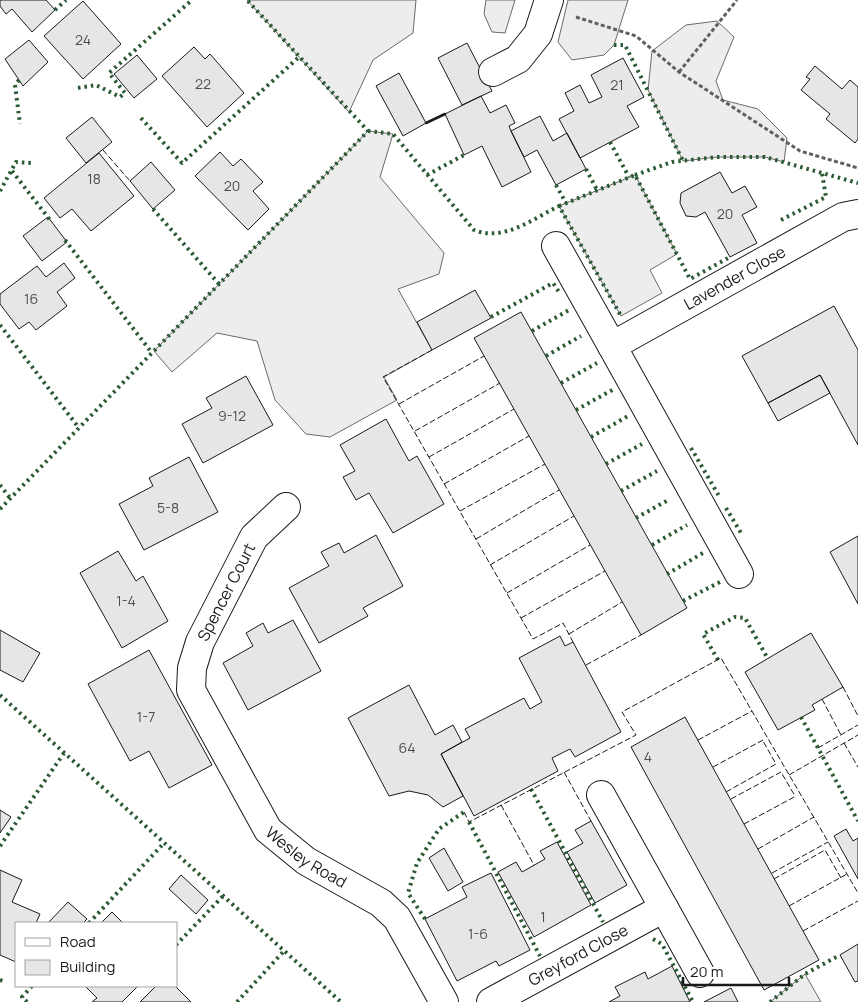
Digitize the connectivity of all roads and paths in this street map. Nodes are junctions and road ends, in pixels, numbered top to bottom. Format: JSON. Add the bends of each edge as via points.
{"nodes":[{"id":1,"x":737,"y":0,"type":"edge"},
{"id":2,"x":547,"y":5,"type":"edge"},
{"id":3,"x":494,"y":72,"type":"dead end"},
{"id":4,"x":679,"y":72,"type":"junction"},
{"id":5,"x":858,"y":168,"type":"edge"},
{"id":6,"x":858,"y":214,"type":"edge"},
{"id":7,"x":556,"y":246,"type":"dead end"},
{"id":8,"x":612,"y":346,"type":"junction"},
{"id":9,"x":286,"y":507,"type":"dead end"},
{"id":10,"x":739,"y":574,"type":"dead end"},
{"id":11,"x":191,"y":690,"type":"joint"},
{"id":12,"x":601,"y":795,"type":"dead end"},
{"id":13,"x":664,"y":908,"type":"junction"},
{"id":14,"x":700,"y":972,"type":"dead end"},
{"id":15,"x":444,"y":1002,"type":"edge"},
{"id":16,"x":491,"y":1002,"type":"edge"}],
"edges":[{"from":1,"to":4,"type":"path"},
{"from":2,"to":3,"type":"street","via":[[538,34],[518,59]]},
{"from":2,"to":4,"type":"path","via":[[636,36]]},
{"from":4,"to":5,"type":"path","via":[[800,151]]},
{"from":6,"to":8,"type":"street","name":"Lavender Close","via":[[844,216]]},
{"from":7,"to":8,"type":"street"},
{"from":8,"to":10,"type":"street"},
{"from":9,"to":11,"type":"street","name":"Spencer Court","via":[[254,537],[200,642],[192,668]]},
{"from":11,"to":15,"type":"street","name":"Wesley Road","via":[[268,830],[306,861],[381,903],[397,918]]},
{"from":12,"to":13,"type":"street"},
{"from":13,"to":14,"type":"street"},
{"from":13,"to":16,"type":"street","name":"Greyford Close"}]}
